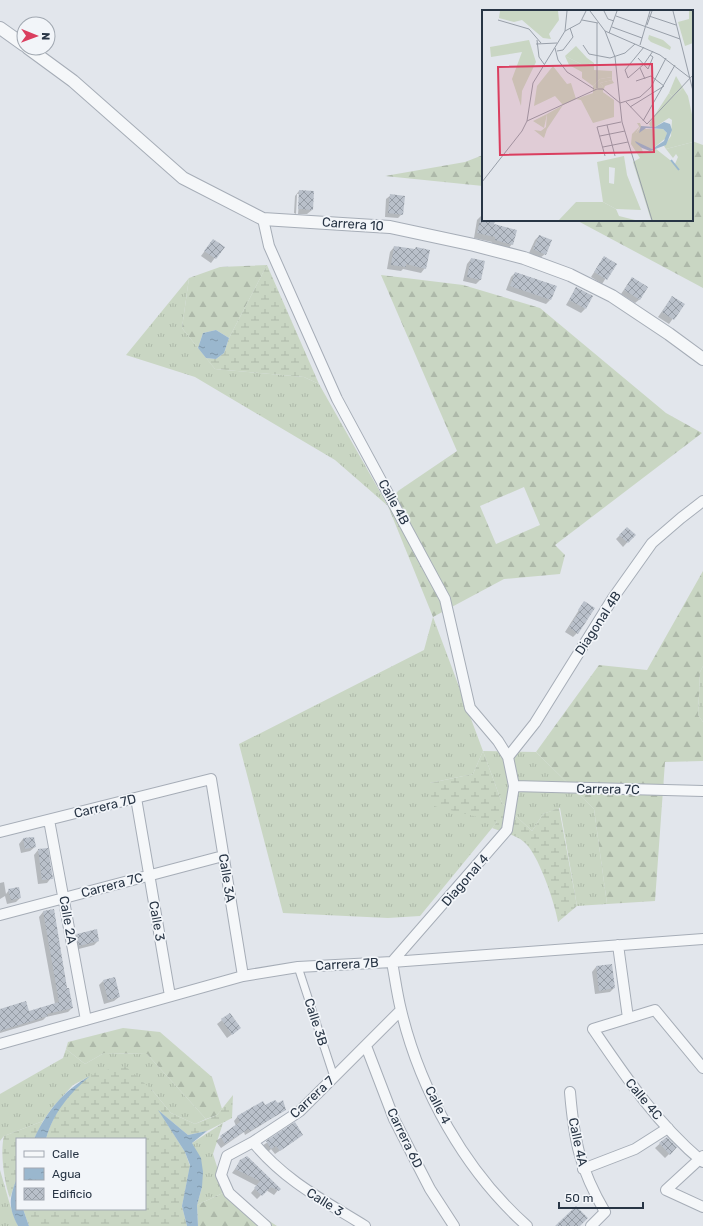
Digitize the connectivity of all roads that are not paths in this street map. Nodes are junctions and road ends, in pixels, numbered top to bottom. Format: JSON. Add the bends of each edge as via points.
{"nodes":[{"id":1,"x":0,"y":28,"type":"edge"},
{"id":2,"x":16,"y":39,"type":"edge"},
{"id":3,"x":39,"y":56,"type":"edge"},
{"id":4,"x":263,"y":219,"type":"junction"},
{"id":5,"x":703,"y":359,"type":"edge"},
{"id":6,"x":703,"y":501,"type":"edge"},
{"id":7,"x":508,"y":757,"type":"junction"},
{"id":8,"x":210,"y":779,"type":"joint"},
{"id":9,"x":514,"y":786,"type":"junction"},
{"id":10,"x":703,"y":791,"type":"edge"},
{"id":11,"x":136,"y":798,"type":"junction"},
{"id":12,"x":49,"y":820,"type":"junction"},
{"id":13,"x":0,"y":832,"type":"edge"},
{"id":14,"x":223,"y":856,"type":"junction"},
{"id":15,"x":149,"y":876,"type":"junction"},
{"id":16,"x":64,"y":898,"type":"junction"},
{"id":17,"x":0,"y":915,"type":"edge"},
{"id":18,"x":703,"y":939,"type":"edge"},
{"id":19,"x":618,"y":945,"type":"junction"},
{"id":20,"x":392,"y":962,"type":"junction"},
{"id":21,"x":298,"y":967,"type":"junction"},
{"id":22,"x":243,"y":976,"type":"junction"},
{"id":23,"x":170,"y":996,"type":"junction"},
{"id":24,"x":401,"y":1010,"type":"junction"},
{"id":25,"x":628,"y":1018,"type":"junction"},
{"id":26,"x":86,"y":1020,"type":"junction"},
{"id":27,"x":0,"y":1044,"type":"edge"},
{"id":28,"x":366,"y":1046,"type":"junction"},
{"id":29,"x":703,"y":1068,"type":"edge"},
{"id":30,"x":334,"y":1076,"type":"junction"},
{"id":31,"x":570,"y":1092,"type":"dead end"},
{"id":32,"x":668,"y":1128,"type":"junction"},
{"id":33,"x":253,"y":1142,"type":"junction"},
{"id":34,"x":702,"y":1159,"type":"edge"},
{"id":35,"x":583,"y":1169,"type":"junction"},
{"id":36,"x":703,"y":1208,"type":"edge"},
{"id":37,"x":266,"y":1226,"type":"edge"},
{"id":38,"x":365,"y":1226,"type":"edge"},
{"id":39,"x":454,"y":1226,"type":"edge"},
{"id":40,"x":527,"y":1226,"type":"edge"},
{"id":41,"x":591,"y":1226,"type":"edge"}],
"edges":[{"from":1,"to":2,"type":"street"},
{"from":3,"to":4,"type":"street","name":"Carrera 10","via":[[73,80],[183,178]]},
{"from":4,"to":5,"type":"street","name":"Carrera 10","via":[[390,227],[524,258],[570,275],[612,296]]},
{"from":4,"to":7,"type":"street","name":"Calle 4B","via":[[269,246],[337,399],[445,599],[470,708]]},
{"from":6,"to":7,"type":"street","name":"Diagonal 4B","via":[[652,543],[613,598],[535,723]]},
{"from":7,"to":9,"type":"street","name":"Calle 4B"},
{"from":8,"to":11,"type":"street","name":"Carrera 7D"},
{"from":8,"to":14,"type":"street","name":"Calle 3A"},
{"from":9,"to":10,"type":"street","name":"Carrera 7C"},
{"from":9,"to":20,"type":"street","name":"Diagonal 4","via":[[507,830]]},
{"from":11,"to":12,"type":"street","name":"Carrera 7D"},
{"from":11,"to":15,"type":"street","name":"Calle 3"},
{"from":12,"to":13,"type":"street","name":"Carrera 7D"},
{"from":12,"to":16,"type":"street","name":"Calle 2A"},
{"from":14,"to":15,"type":"street","name":"Carrera 7C"},
{"from":14,"to":22,"type":"street","name":"Calle 3A"},
{"from":15,"to":16,"type":"street","name":"Carrera 7C"},
{"from":15,"to":23,"type":"street","name":"Calle 3"},
{"from":16,"to":17,"type":"street","name":"Carrera 7C"},
{"from":16,"to":26,"type":"street","name":"Calle 2A"},
{"from":18,"to":19,"type":"street","name":"Carrera 7B"},
{"from":19,"to":20,"type":"street","name":"Carrera 7B"},
{"from":19,"to":25,"type":"street"},
{"from":20,"to":21,"type":"street","name":"Carrera 7B"},
{"from":20,"to":24,"type":"street","name":"Calle 4"},
{"from":21,"to":22,"type":"street","name":"Carrera 7B"},
{"from":21,"to":30,"type":"street","name":"Calle 3B"},
{"from":22,"to":23,"type":"street","name":"Carrera 7B"},
{"from":23,"to":26,"type":"street","name":"Carrera 7B"},
{"from":24,"to":28,"type":"street","name":"Carrera 7"},
{"from":24,"to":40,"type":"street","name":"Calle 4","via":[[419,1067],[445,1122],[477,1172]]},
{"from":25,"to":29,"type":"street","via":[[655,1010]]},
{"from":25,"to":32,"type":"street","name":"Calle 4C","via":[[593,1028],[628,1080]]},
{"from":26,"to":27,"type":"street","name":"Carrera 7B"},
{"from":28,"to":30,"type":"street","name":"Carrera 7"},
{"from":28,"to":39,"type":"street","name":"Carrera 6D","via":[[394,1119],[430,1189]]},
{"from":30,"to":33,"type":"street","name":"Carrera 7","via":[[300,1111]]},
{"from":31,"to":35,"type":"street","name":"Calle 4A","via":[[573,1131]]},
{"from":32,"to":34,"type":"street","name":"Calle 4C"},
{"from":32,"to":35,"type":"street","via":[[635,1149]]},
{"from":33,"to":37,"type":"street","name":"Carrera 7","via":[[227,1156],[221,1175],[229,1193]]},
{"from":33,"to":38,"type":"street","name":"Calle 3","via":[[266,1158],[292,1181]]},
{"from":34,"to":36,"type":"street","via":[[666,1190]]},
{"from":35,"to":41,"type":"street","name":"Calle 4A","via":[[605,1212]]}]}
